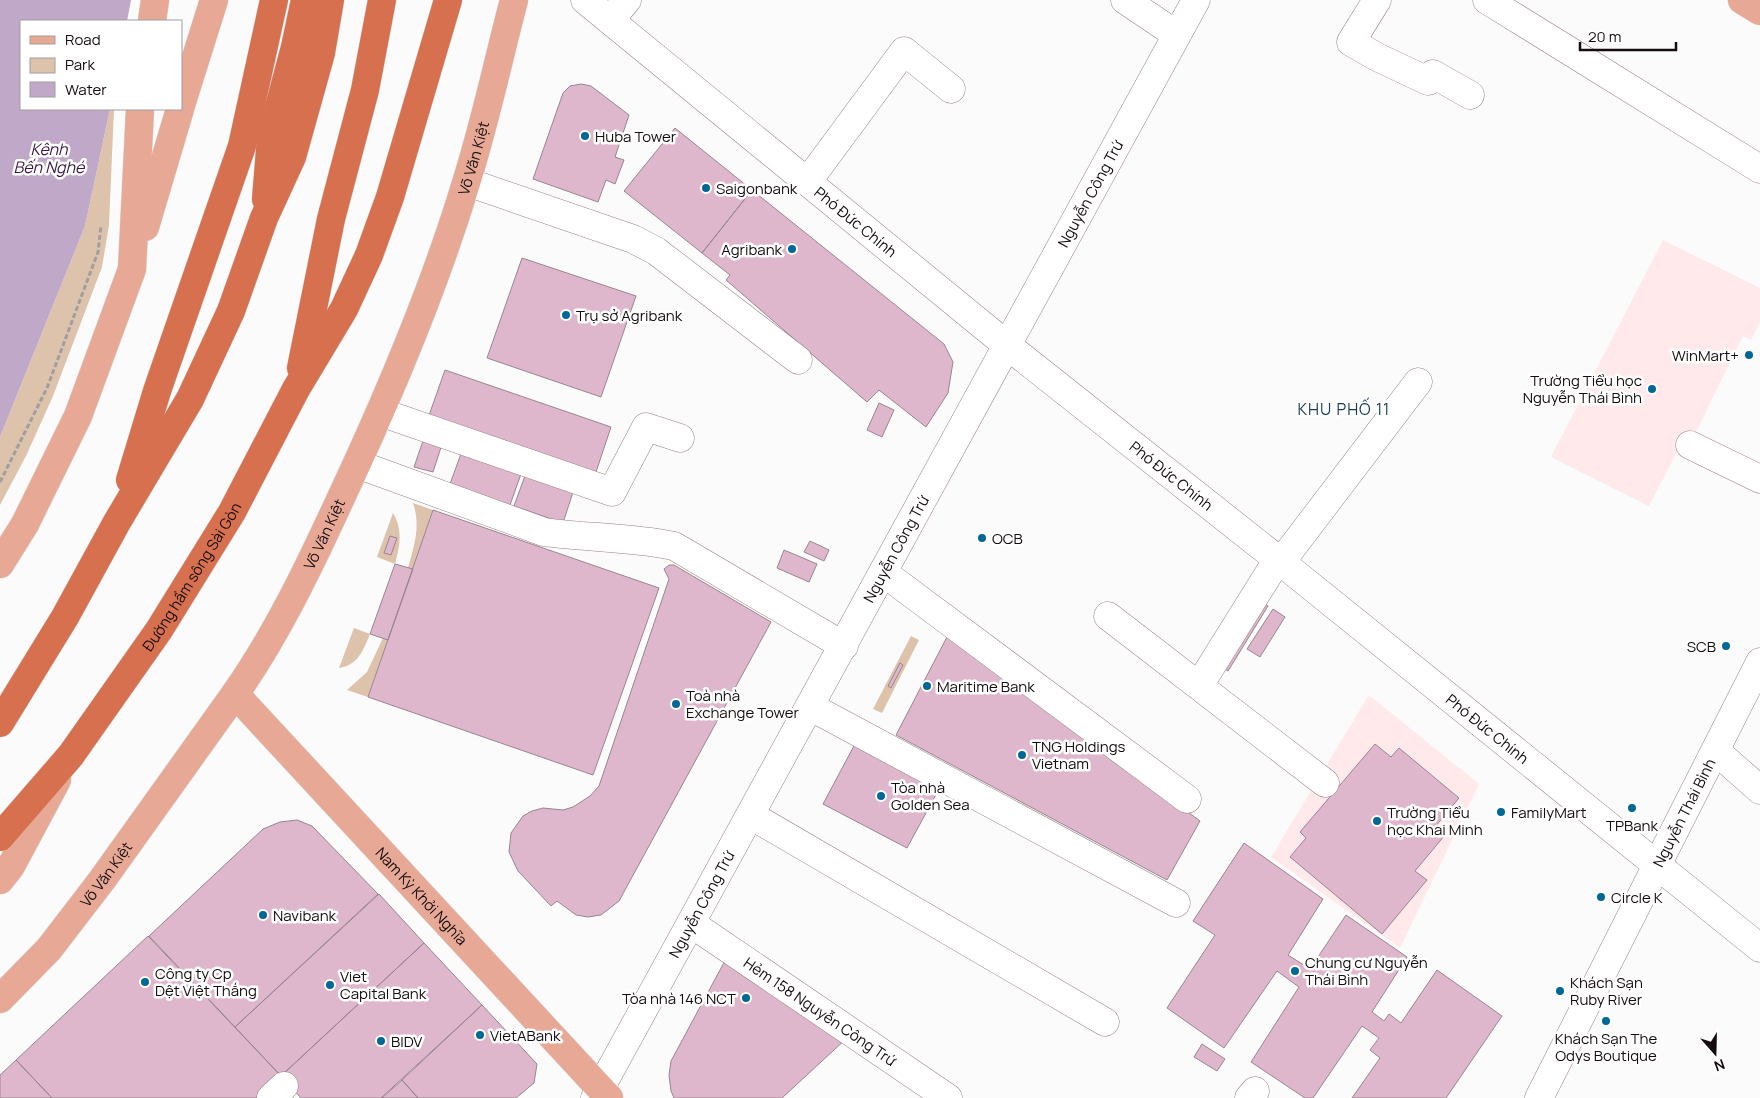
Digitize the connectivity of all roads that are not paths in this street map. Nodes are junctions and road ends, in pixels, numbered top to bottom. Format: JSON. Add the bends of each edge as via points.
{"nodes":[{"id":1,"x":155,"y":0,"type":"edge"},
{"id":2,"x":214,"y":0,"type":"edge"},
{"id":3,"x":257,"y":0,"type":"edge"},
{"id":4,"x":274,"y":0,"type":"edge"},
{"id":5,"x":304,"y":0,"type":"edge"},
{"id":6,"x":330,"y":0,"type":"edge"},
{"id":7,"x":382,"y":0,"type":"edge"},
{"id":8,"x":469,"y":0,"type":"edge"},
{"id":9,"x":514,"y":0,"type":"edge"},
{"id":10,"x":584,"y":0,"type":"edge"},
{"id":11,"x":1125,"y":0,"type":"edge"},
{"id":12,"x":1196,"y":0,"type":"edge"},
{"id":13,"x":1377,"y":0,"type":"edge"},
{"id":14,"x":1487,"y":0,"type":"edge"},
{"id":15,"x":1742,"y":0,"type":"edge"},
{"id":16,"x":446,"y":10,"type":"edge"},
{"id":17,"x":619,"y":10,"type":"edge"},
{"id":18,"x":1760,"y":11,"type":"edge"},
{"id":19,"x":152,"y":20,"type":"edge"},
{"id":20,"x":1177,"y":35,"type":"junction"},
{"id":21,"x":951,"y":89,"type":"dead end"},
{"id":22,"x":1470,"y":96,"type":"dead end"},
{"id":23,"x":182,"y":101,"type":"edge"},
{"id":24,"x":140,"y":110,"type":"edge"},
{"id":25,"x":178,"y":114,"type":"edge"},
{"id":26,"x":234,"y":144,"type":"junction"},
{"id":27,"x":1760,"y":169,"type":"edge"},
{"id":28,"x":467,"y":182,"type":"junction"},
{"id":29,"x":808,"y":182,"type":"junction"},
{"id":30,"x":264,"y":218,"type":"junction"},
{"id":31,"x":132,"y":269,"type":"junction"},
{"id":32,"x":1008,"y":346,"type":"junction"},
{"id":33,"x":798,"y":360,"type":"dead end"},
{"id":34,"x":1418,"y":382,"type":"dead end"},
{"id":35,"x":296,"y":389,"type":"junction"},
{"id":36,"x":380,"y":412,"type":"junction"},
{"id":37,"x":680,"y":438,"type":"dead end"},
{"id":38,"x":1690,"y":445,"type":"dead end"},
{"id":39,"x":357,"y":464,"type":"junction"},
{"id":40,"x":1760,"y":479,"type":"edge"},
{"id":41,"x":117,"y":522,"type":"junction"},
{"id":42,"x":1280,"y":561,"type":"junction"},
{"id":43,"x":0,"y":564,"type":"edge"},
{"id":44,"x":884,"y":573,"type":"junction"},
{"id":45,"x":1108,"y":616,"type":"dead end"},
{"id":46,"x":844,"y":646,"type":"junction"},
{"id":47,"x":1760,"y":662,"type":"edge"},
{"id":48,"x":1200,"y":684,"type":"junction"},
{"id":49,"x":235,"y":694,"type":"junction"},
{"id":50,"x":811,"y":707,"type":"junction"},
{"id":51,"x":2,"y":719,"type":"edge"},
{"id":52,"x":1716,"y":751,"type":"junction"},
{"id":53,"x":71,"y":755,"type":"junction"},
{"id":54,"x":1325,"y":783,"type":"dead end"},
{"id":55,"x":1760,"y":790,"type":"edge"},
{"id":56,"x":1187,"y":799,"type":"dead end"},
{"id":57,"x":752,"y":816,"type":"junction"},
{"id":58,"x":0,"y":838,"type":"edge"},
{"id":59,"x":1657,"y":864,"type":"junction"},
{"id":60,"x":0,"y":880,"type":"edge"},
{"id":61,"x":1176,"y":903,"type":"dead end"},
{"id":62,"x":692,"y":924,"type":"junction"},
{"id":63,"x":1760,"y":948,"type":"edge"},
{"id":64,"x":0,"y":999,"type":"edge"},
{"id":65,"x":1105,"y":1022,"type":"dead end"},
{"id":66,"x":602,"y":1095,"type":"edge"},
{"id":67,"x":948,"y":1098,"type":"edge"},
{"id":68,"x":1539,"y":1098,"type":"edge"}],
"edges":[{"from":1,"to":19,"type":"main road"},
{"from":2,"to":23,"type":"main road"},
{"from":3,"to":26,"type":"highway"},
{"from":4,"to":26,"type":"highway"},
{"from":5,"to":30,"type":"highway","via":[[271,138]]},
{"from":6,"to":30,"type":"highway","via":[[321,53],[292,157]]},
{"from":7,"to":35,"type":"highway","via":[[365,90],[331,219]]},
{"from":8,"to":16,"type":"highway"},
{"from":9,"to":28,"type":"main road","name":"Võ Văn Kiệt"},
{"from":10,"to":17,"type":"street","name":"Phó Đức Chính"},
{"from":11,"to":20,"type":"street"},
{"from":12,"to":20,"type":"street","name":"Nguyễn Công Trứ"},
{"from":13,"to":22,"type":"street","via":[[1351,42],[1428,80],[1434,74]]},
{"from":14,"to":27,"type":"street"},
{"from":15,"to":18,"type":"main road"},
{"from":16,"to":35,"type":"highway","via":[[390,197],[369,255],[344,309]]},
{"from":17,"to":29,"type":"street","name":"Phó Đức Chính"},
{"from":20,"to":32,"type":"street","name":"Nguyễn Công Trứ"},
{"from":21,"to":29,"type":"street","via":[[904,52]]},
{"from":24,"to":31,"type":"main road"},
{"from":25,"to":31,"type":"main road"},
{"from":26,"to":41,"type":"highway"},
{"from":28,"to":33,"type":"street","via":[[633,239],[656,251]]},
{"from":28,"to":36,"type":"main road","name":"Võ Văn Kiệt","via":[[427,300]]},
{"from":29,"to":32,"type":"street","name":"Phó Đức Chính"},
{"from":30,"to":41,"type":"highway","via":[[231,311],[190,399]]},
{"from":31,"to":43,"type":"main road","via":[[78,416],[25,524]]},
{"from":32,"to":42,"type":"street","name":"Phó Đức Chính"},
{"from":32,"to":44,"type":"street","name":"Nguyễn Công Trứ"},
{"from":34,"to":42,"type":"street"},
{"from":35,"to":53,"type":"highway","name":"Đường hầm sông Sài Gòn","via":[[227,521],[159,630]]},
{"from":36,"to":37,"type":"street","via":[[612,492],[646,427]]},
{"from":36,"to":39,"type":"main road","name":"Võ Văn Kiệt"},
{"from":38,"to":40,"type":"street"},
{"from":39,"to":46,"type":"street","via":[[544,532],[645,540],[674,546]]},
{"from":39,"to":49,"type":"main road","name":"Võ Văn Kiệt","via":[[310,564],[255,665]]},
{"from":41,"to":51,"type":"highway","via":[[65,617]]},
{"from":42,"to":48,"type":"street"},
{"from":42,"to":59,"type":"street","name":"Phó Đức Chính"},
{"from":44,"to":46,"type":"street","name":"Nguyễn Công Trứ"},
{"from":44,"to":56,"type":"street"},
{"from":45,"to":48,"type":"street"},
{"from":46,"to":50,"type":"street","name":"Nguyễn Công Trứ"},
{"from":47,"to":52,"type":"street","name":"Nguyễn Thái Bình"},
{"from":48,"to":54,"type":"street"},
{"from":49,"to":64,"type":"main road","name":"Võ Văn Kiệt","via":[[49,949]]},
{"from":49,"to":66,"type":"main road","name":"Nam Kỳ Khởi Nghĩa"},
{"from":50,"to":57,"type":"street","name":"Nguyễn Công Trứ"},
{"from":50,"to":61,"type":"street"},
{"from":52,"to":55,"type":"street"},
{"from":52,"to":59,"type":"street","name":"Nguyễn Thái Bình"},
{"from":53,"to":58,"type":"highway","name":"Đường hầm sông Sài Gòn"},
{"from":53,"to":60,"type":"main road","name":"Đường hầm sông Sài Gòn","via":[[11,866]]},
{"from":57,"to":62,"type":"street","name":"Nguyễn Công Trứ"},
{"from":57,"to":65,"type":"street"},
{"from":59,"to":63,"type":"street","name":"Phó Đức Chính"},
{"from":59,"to":68,"type":"street","name":"Nguyễn Thái Bình"},
{"from":62,"to":66,"type":"street","name":"Nguyễn Công Trứ"},
{"from":62,"to":67,"type":"street","name":"Hẻm 158 Nguyễn Công Trứ"}]}
